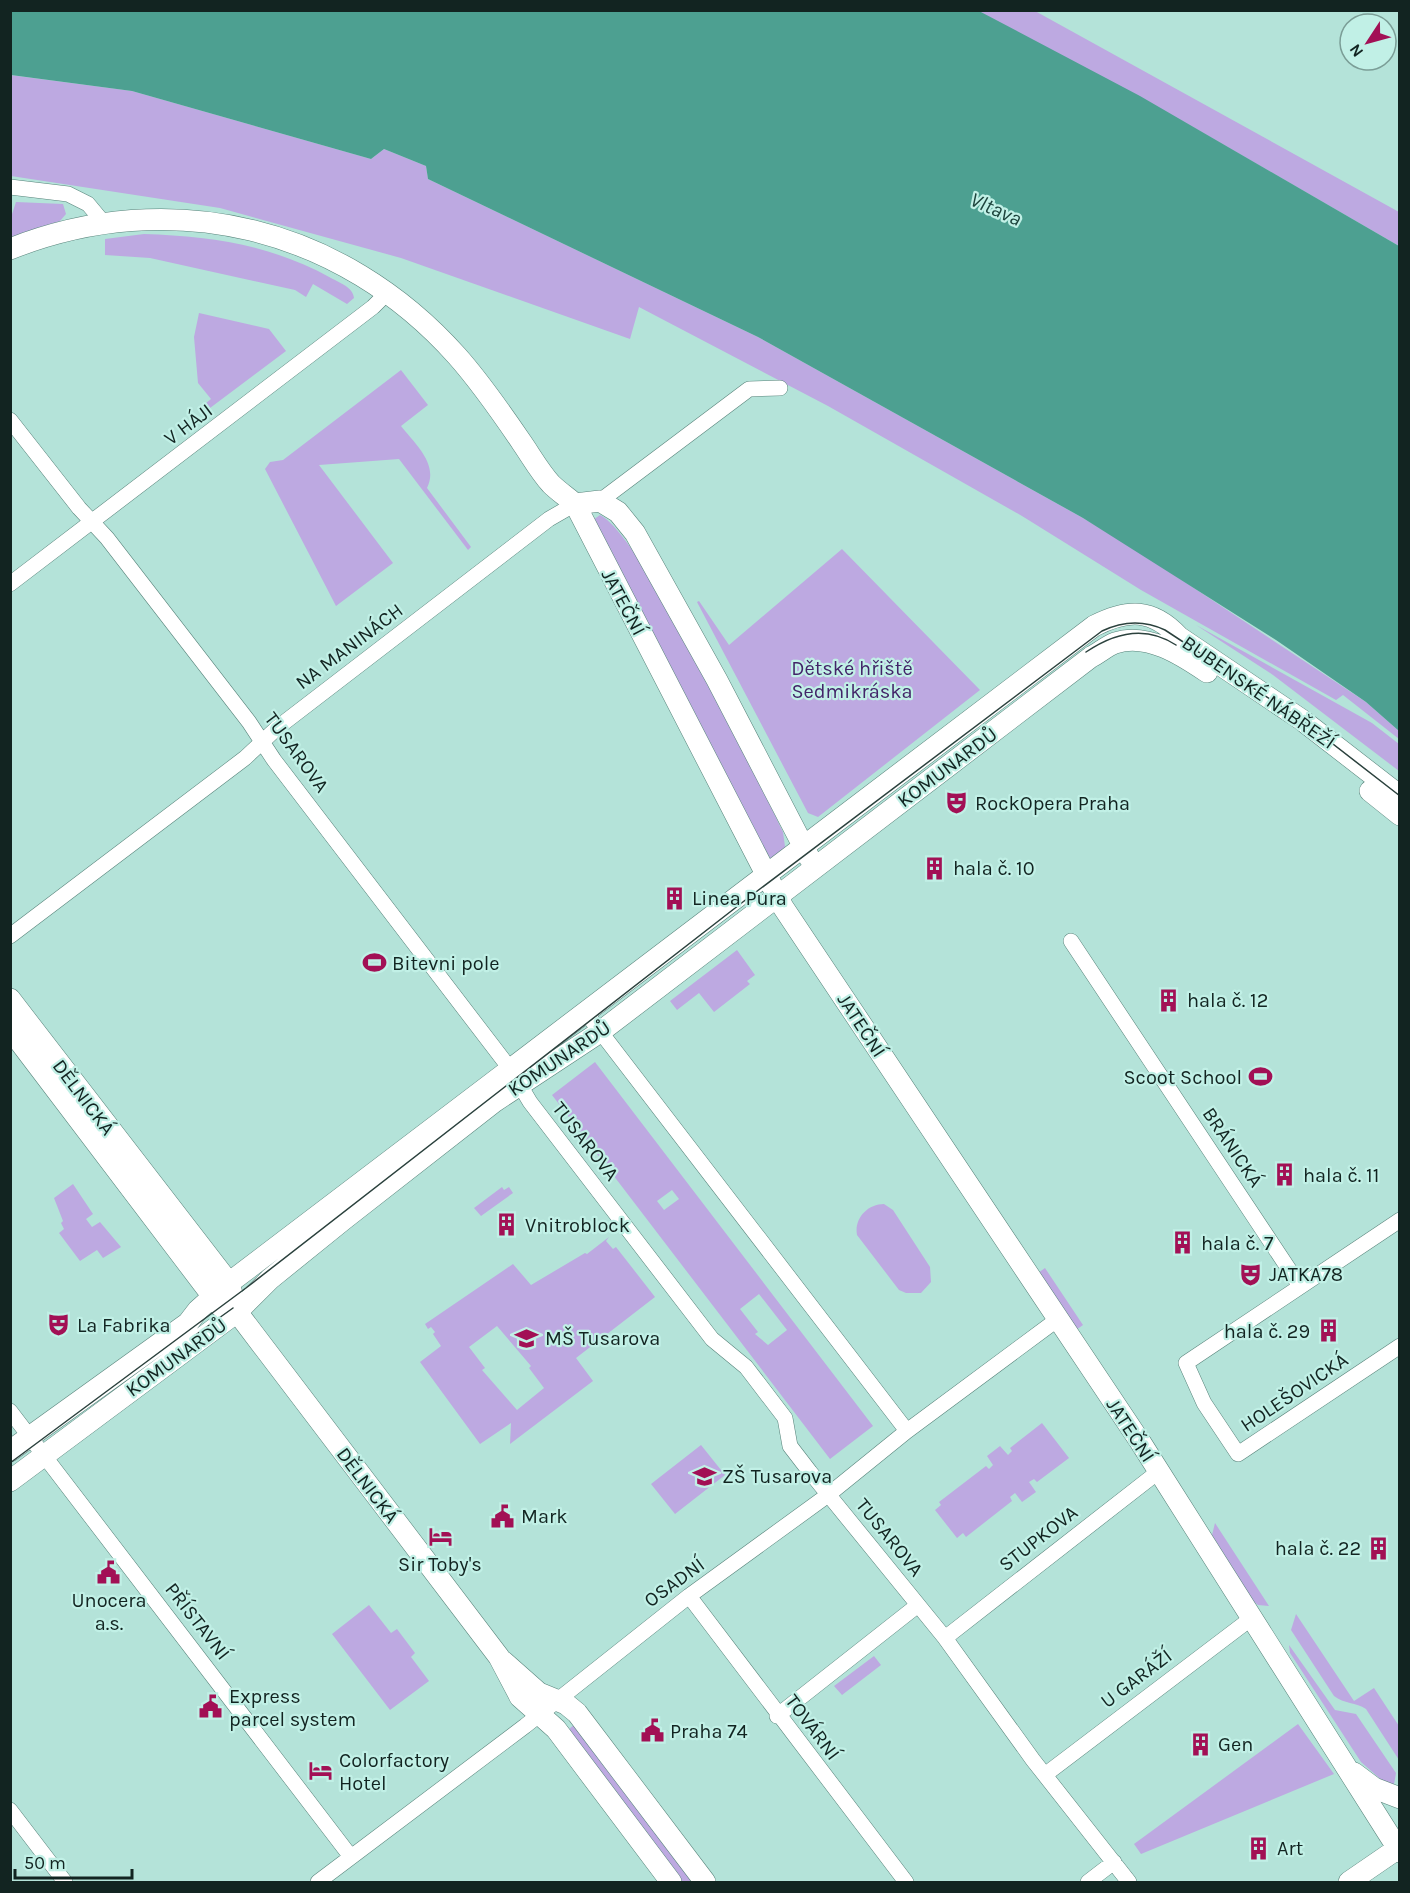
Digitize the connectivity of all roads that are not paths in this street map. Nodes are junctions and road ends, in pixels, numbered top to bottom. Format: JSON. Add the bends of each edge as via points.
{"nodes":[{"id":1,"x":10,"y":187,"type":"edge"},
{"id":2,"x":103,"y":222,"type":"junction"},
{"id":3,"x":10,"y":249,"type":"edge"},
{"id":4,"x":387,"y":293,"type":"junction"},
{"id":5,"x":780,"y":388,"type":"dead end"},
{"id":6,"x":10,"y":420,"type":"edge"},
{"id":7,"x":600,"y":501,"type":"junction"},
{"id":8,"x":575,"y":504,"type":"junction"},
{"id":9,"x":92,"y":521,"type":"junction"},
{"id":10,"x":10,"y":584,"type":"edge"},
{"id":11,"x":1110,"y":619,"type":"joint"},
{"id":12,"x":1114,"y":644,"type":"joint"},
{"id":13,"x":262,"y":742,"type":"junction"},
{"id":14,"x":1400,"y":796,"type":"edge"},
{"id":15,"x":1400,"y":815,"type":"edge"},
{"id":16,"x":804,"y":846,"type":"junction"},
{"id":17,"x":816,"y":868,"type":"junction"},
{"id":18,"x":767,"y":874,"type":"junction"},
{"id":19,"x":778,"y":896,"type":"junction"},
{"id":20,"x":10,"y":936,"type":"edge"},
{"id":21,"x":1071,"y":941,"type":"dead end"},
{"id":22,"x":10,"y":999,"type":"edge"},
{"id":23,"x":586,"y":1013,"type":"junction"},
{"id":24,"x":10,"y":1029,"type":"edge"},
{"id":25,"x":600,"y":1032,"type":"junction"},
{"id":26,"x":516,"y":1078,"type":"junction"},
{"id":27,"x":1400,"y":1220,"type":"edge"},
{"id":28,"x":229,"y":1283,"type":"junction"},
{"id":29,"x":1300,"y":1286,"type":"junction"},
{"id":30,"x":212,"y":1298,"type":"junction"},
{"id":31,"x":237,"y":1312,"type":"junction"},
{"id":32,"x":1058,"y":1319,"type":"junction"},
{"id":33,"x":1400,"y":1346,"type":"edge"},
{"id":34,"x":10,"y":1411,"type":"edge"},
{"id":35,"x":907,"y":1431,"type":"junction"},
{"id":36,"x":29,"y":1436,"type":"junction"},
{"id":37,"x":10,"y":1451,"type":"edge"},
{"id":38,"x":44,"y":1455,"type":"junction"},
{"id":39,"x":1158,"y":1472,"type":"junction"},
{"id":40,"x":10,"y":1480,"type":"edge"},
{"id":41,"x":828,"y":1495,"type":"junction"},
{"id":42,"x":689,"y":1596,"type":"junction"},
{"id":43,"x":918,"y":1605,"type":"junction"},
{"id":44,"x":1253,"y":1617,"type":"junction"},
{"id":45,"x":945,"y":1638,"type":"junction"},
{"id":46,"x":499,"y":1657,"type":"junction"},
{"id":47,"x":555,"y":1700,"type":"junction"},
{"id":48,"x":538,"y":1714,"type":"junction"},
{"id":49,"x":777,"y":1716,"type":"junction"},
{"id":50,"x":1343,"y":1762,"type":"junction"},
{"id":51,"x":1046,"y":1774,"type":"junction"},
{"id":52,"x":1400,"y":1798,"type":"edge"},
{"id":53,"x":10,"y":1810,"type":"edge"},
{"id":54,"x":1399,"y":1849,"type":"edge"},
{"id":55,"x":351,"y":1857,"type":"junction"},
{"id":56,"x":1114,"y":1862,"type":"junction"},
{"id":57,"x":65,"y":1882,"type":"edge"},
{"id":58,"x":318,"y":1882,"type":"edge"},
{"id":59,"x":671,"y":1882,"type":"edge"},
{"id":60,"x":705,"y":1882,"type":"edge"},
{"id":61,"x":906,"y":1882,"type":"edge"},
{"id":62,"x":1088,"y":1882,"type":"edge"},
{"id":63,"x":1129,"y":1882,"type":"edge"},
{"id":64,"x":1349,"y":1882,"type":"edge"}],
"edges":[{"from":1,"to":2,"type":"street","via":[[68,194],[88,204]]},
{"from":2,"to":3,"type":"street","name":"JATEČNÍ"},
{"from":2,"to":4,"type":"street","name":"JATEČNÍ","via":[[170,218],[224,223],[288,241]]},
{"from":4,"to":8,"type":"street","name":"JATEČNÍ","via":[[455,353],[550,484]]},
{"from":4,"to":9,"type":"street","name":"V HÁJI","via":[[249,404]]},
{"from":5,"to":7,"type":"street","via":[[749,389]]},
{"from":6,"to":9,"type":"street","name":"TUSAROVA"},
{"from":7,"to":8,"type":"street"},
{"from":7,"to":16,"type":"street","via":[[618,512],[635,533]]},
{"from":8,"to":13,"type":"street","name":"NA MANINÁCH","via":[[549,519]]},
{"from":8,"to":18,"type":"street","name":"JATEČNÍ"},
{"from":9,"to":10,"type":"street","name":"V HÁJI"},
{"from":9,"to":13,"type":"street","name":"TUSAROVA"},
{"from":11,"to":14,"type":"street","name":"BUBENSKÉ NÁBŘEŽÍ","via":[[1136,614],[1159,620],[1302,720]]},
{"from":11,"to":16,"type":"street","name":"KOMUNARDŮ","via":[[1044,664]]},
{"from":12,"to":15,"type":"street","name":"BUBENSKÉ NÁBŘEŽÍ","via":[[1136,640],[1151,643],[1196,664],[1291,727]]},
{"from":12,"to":17,"type":"street","name":"KOMUNARDŮ","via":[[1091,657]]},
{"from":13,"to":20,"type":"street","name":"NA MANINÁCH"},
{"from":13,"to":26,"type":"street","name":"TUSAROVA"},
{"from":16,"to":17,"type":"street"},
{"from":16,"to":18,"type":"street","name":"KOMUNARDŮ"},
{"from":17,"to":19,"type":"street","name":"KOMUNARDŮ"},
{"from":18,"to":19,"type":"street","name":"JATEČNÍ"},
{"from":18,"to":23,"type":"street","name":"KOMUNARDŮ"},
{"from":19,"to":25,"type":"street","name":"KOMUNARDŮ"},
{"from":19,"to":32,"type":"street","name":"JATEČNÍ"},
{"from":21,"to":29,"type":"street","name":"BRÁNICKÁ"},
{"from":22,"to":28,"type":"street","name":"DĚLNICKÁ"},
{"from":23,"to":25,"type":"street"},
{"from":23,"to":26,"type":"street","name":"KOMUNARDŮ"},
{"from":24,"to":30,"type":"street","name":"DĚLNICKÁ"},
{"from":25,"to":26,"type":"street","name":"KOMUNARDŮ"},
{"from":25,"to":35,"type":"street"},
{"from":26,"to":28,"type":"street","name":"KOMUNARDŮ"},
{"from":26,"to":31,"type":"street","name":"KOMUNARDŮ","via":[[495,1102],[343,1220]]},
{"from":26,"to":41,"type":"street","name":"TUSAROVA","via":[[530,1102],[711,1339],[746,1366],[785,1418],[790,1446]]},
{"from":27,"to":29,"type":"street"},
{"from":28,"to":30,"type":"street","name":"KOMUNARDŮ"},
{"from":28,"to":31,"type":"street","name":"DĚLNICKÁ"},
{"from":29,"to":33,"type":"street","name":"HOLEŠOVICKÁ","via":[[1186,1364],[1204,1403],[1238,1454]]},
{"from":30,"to":31,"type":"street","name":"DĚLNICKÁ","via":[[220,1306]]},
{"from":30,"to":36,"type":"street","name":"KOMUNARDŮ","via":[[188,1323],[88,1398]]},
{"from":31,"to":38,"type":"street","name":"KOMUNARDŮ"},
{"from":31,"to":46,"type":"street","name":"DĚLNICKÁ"},
{"from":32,"to":35,"type":"street","name":"OSADNÍ"},
{"from":32,"to":39,"type":"street","name":"JATEČNÍ"},
{"from":34,"to":36,"type":"street","name":"PŘÍSTAVNÍ"},
{"from":35,"to":41,"type":"street","name":"OSADNÍ"},
{"from":36,"to":37,"type":"street","name":"KOMUNARDŮ"},
{"from":36,"to":38,"type":"street","name":"PŘÍSTAVNÍ"},
{"from":38,"to":40,"type":"street","name":"KOMUNARDŮ"},
{"from":38,"to":55,"type":"street","name":"PŘÍSTAVNÍ"},
{"from":39,"to":44,"type":"street","name":"JATEČNÍ"},
{"from":39,"to":45,"type":"street","name":"STUPKOVA"},
{"from":41,"to":42,"type":"street","name":"OSADNÍ"},
{"from":41,"to":43,"type":"street","name":"TUSAROVA"},
{"from":42,"to":47,"type":"street","name":"OSADNÍ"},
{"from":42,"to":49,"type":"street","name":"TOVÁRNÍ"},
{"from":43,"to":45,"type":"street","name":"TUSAROVA"},
{"from":43,"to":49,"type":"street"},
{"from":44,"to":50,"type":"street","name":"JATEČNÍ"},
{"from":44,"to":51,"type":"street","name":"U GARÁŽÍ"},
{"from":45,"to":51,"type":"street","name":"TUSAROVA"},
{"from":46,"to":47,"type":"street","name":"DĚLNICKÁ","via":[[539,1693]]},
{"from":46,"to":48,"type":"street","name":"DĚLNICKÁ","via":[[514,1689]]},
{"from":47,"to":48,"type":"street","name":"OSADNÍ"},
{"from":47,"to":60,"type":"street","name":"DĚLNICKÁ","via":[[577,1713]]},
{"from":48,"to":55,"type":"street","name":"OSADNÍ"},
{"from":48,"to":59,"type":"street","name":"DĚLNICKÁ","via":[[556,1729]]},
{"from":49,"to":61,"type":"street","name":"TOVÁRNÍ"},
{"from":50,"to":52,"type":"street","name":"JATEČNÍ","via":[[1363,1780]]},
{"from":50,"to":54,"type":"street","name":"JATEČNÍ"},
{"from":51,"to":56,"type":"street","name":"TUSAROVA"},
{"from":53,"to":57,"type":"street"},
{"from":54,"to":64,"type":"street"},
{"from":55,"to":58,"type":"street","name":"OSADNÍ"},
{"from":56,"to":62,"type":"street"},
{"from":56,"to":63,"type":"street","name":"TUSAROVA"}]}
